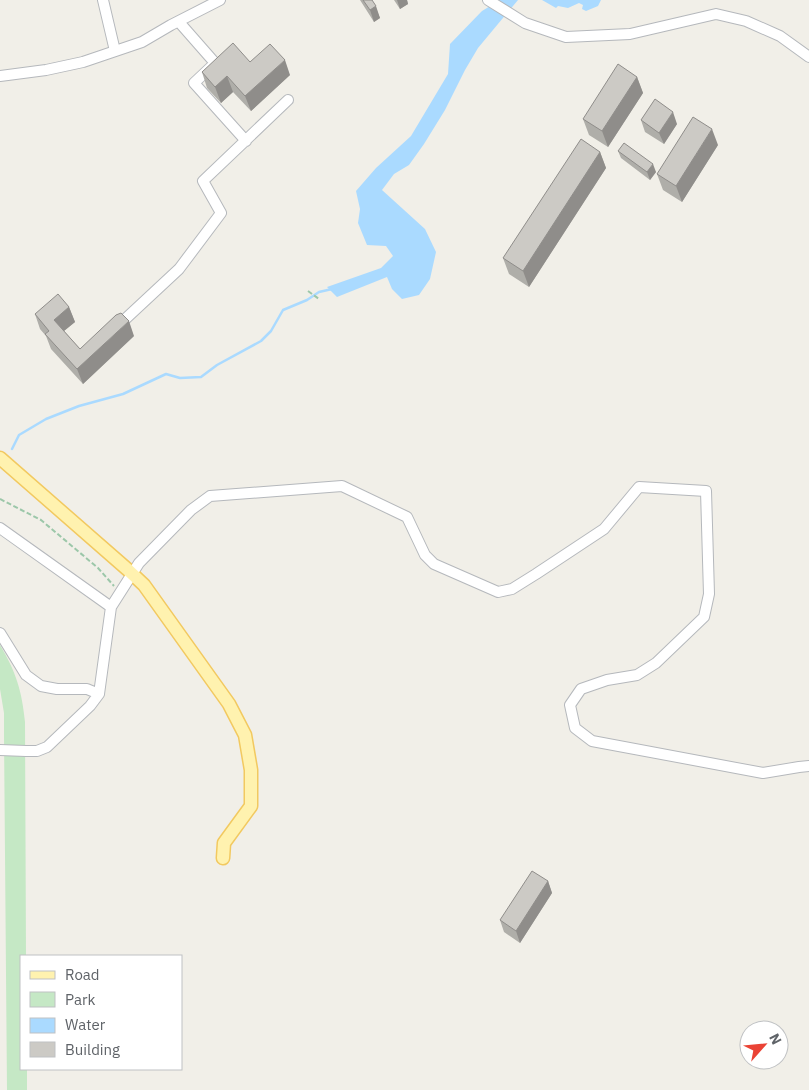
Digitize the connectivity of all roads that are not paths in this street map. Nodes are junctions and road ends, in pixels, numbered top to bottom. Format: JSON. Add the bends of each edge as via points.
{"nodes":[{"id":1,"x":103,"y":0,"type":"edge"},
{"id":2,"x":220,"y":0,"type":"edge"},
{"id":3,"x":488,"y":0,"type":"edge"},
{"id":4,"x":178,"y":22,"type":"junction"},
{"id":5,"x":115,"y":51,"type":"junction"},
{"id":6,"x":225,"y":54,"type":"edge"},
{"id":7,"x":809,"y":57,"type":"edge"},
{"id":8,"x":215,"y":63,"type":"junction"},
{"id":9,"x":0,"y":76,"type":"edge"},
{"id":10,"x":288,"y":100,"type":"dead end"},
{"id":11,"x":246,"y":141,"type":"junction"},
{"id":12,"x":121,"y":323,"type":"edge"},
{"id":13,"x":0,"y":458,"type":"edge"},
{"id":14,"x":0,"y":528,"type":"edge"},
{"id":15,"x":132,"y":574,"type":"junction"},
{"id":16,"x":111,"y":607,"type":"junction"},
{"id":17,"x":0,"y":634,"type":"edge"},
{"id":18,"x":98,"y":694,"type":"junction"},
{"id":19,"x":0,"y":750,"type":"edge"},
{"id":20,"x":809,"y":766,"type":"edge"},
{"id":21,"x":223,"y":858,"type":"dead end"}],
"edges":[{"from":1,"to":5,"type":"street"},
{"from":2,"to":4,"type":"street"},
{"from":3,"to":7,"type":"street","via":[[525,23],[566,37],[630,34],[716,14],[780,36]]},
{"from":4,"to":5,"type":"street","via":[[142,42]]},
{"from":4,"to":8,"type":"street"},
{"from":5,"to":9,"type":"street","via":[[83,62]]},
{"from":6,"to":8,"type":"street"},
{"from":8,"to":11,"type":"street","via":[[194,83]]},
{"from":10,"to":11,"type":"street"},
{"from":11,"to":12,"type":"street","via":[[203,181],[221,213],[178,269]]},
{"from":13,"to":15,"type":"main road"},
{"from":14,"to":16,"type":"street"},
{"from":15,"to":16,"type":"street"},
{"from":15,"to":20,"type":"street","via":[[191,510],[210,496],[342,486],[407,517],[425,555],[434,564],[498,592],[512,589],[604,529],[640,487],[706,491],[708,594],[704,617],[656,664],[637,675],[581,689],[570,704],[575,728],[592,741],[763,773]]},
{"from":15,"to":21,"type":"main road","via":[[144,585],[229,704],[245,735],[251,770],[251,806],[224,843]]},
{"from":16,"to":18,"type":"street"},
{"from":17,"to":18,"type":"street","via":[[26,675],[41,686],[87,689]]},
{"from":18,"to":19,"type":"street","via":[[90,706],[47,747],[36,751]]}]}
